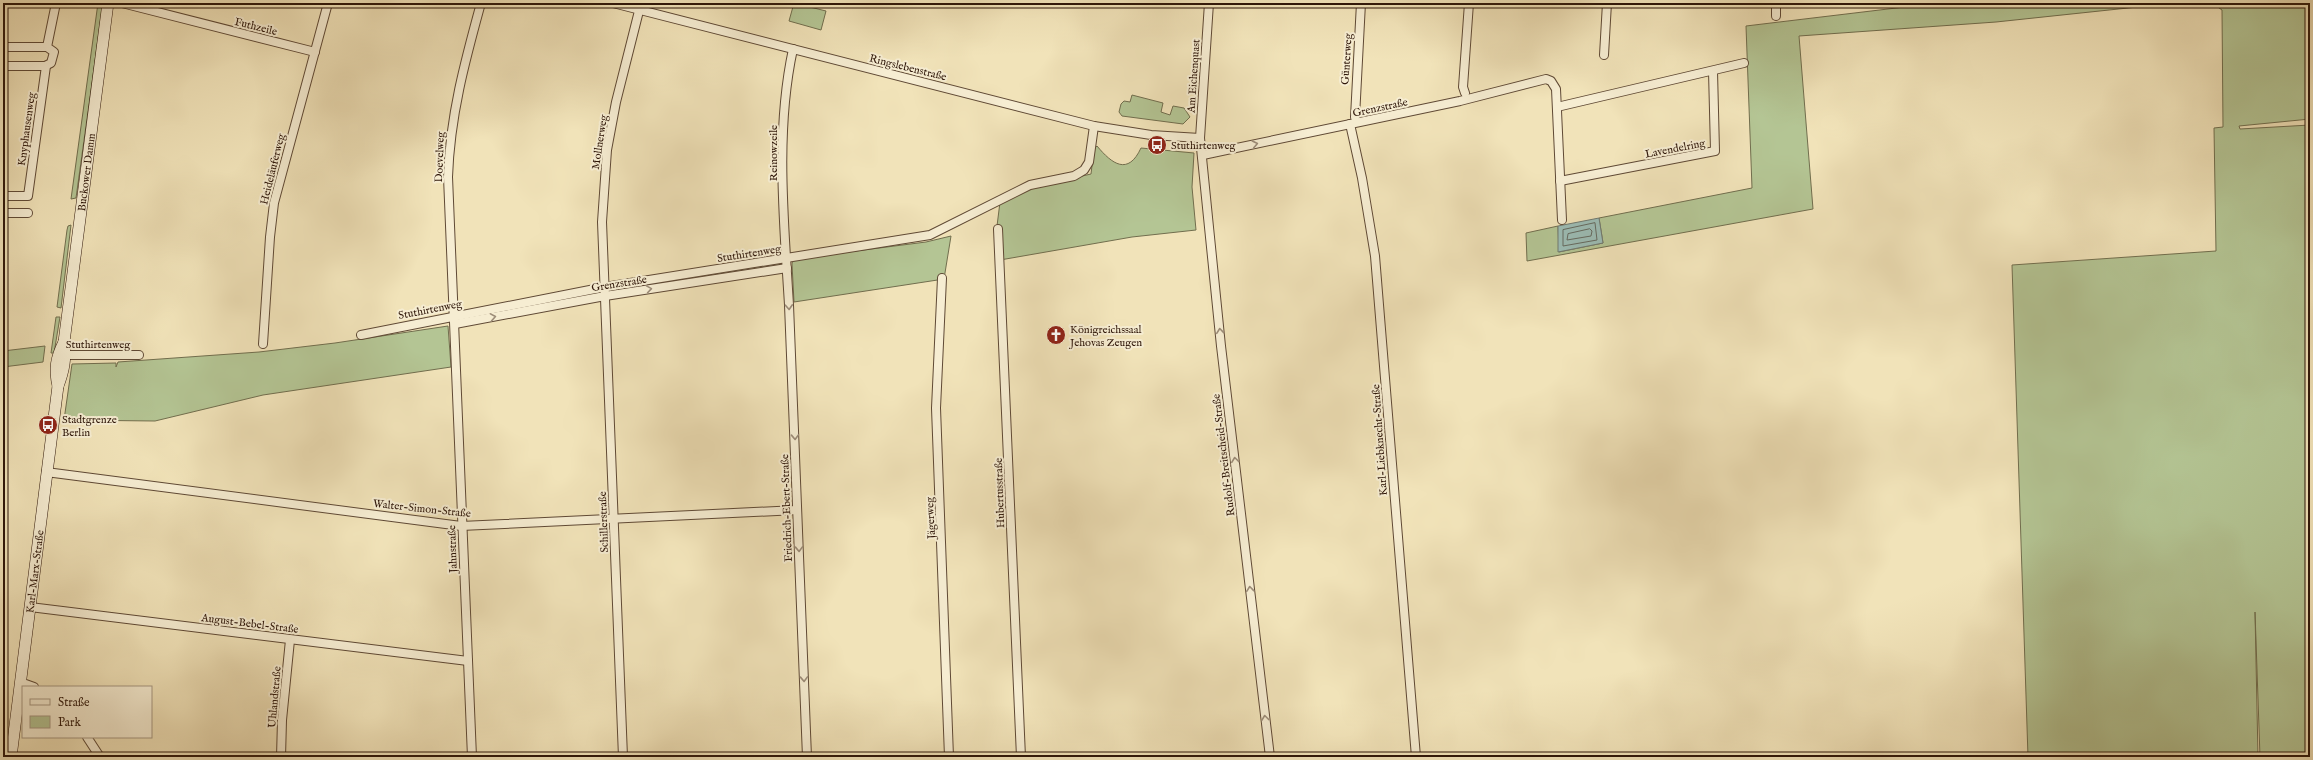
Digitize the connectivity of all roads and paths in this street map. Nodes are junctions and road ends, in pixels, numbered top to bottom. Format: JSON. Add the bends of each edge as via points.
{"nodes":[{"id":1,"x":56,"y":3,"type":"edge"},
{"id":2,"x":108,"y":3,"type":"edge"},
{"id":3,"x":122,"y":3,"type":"edge"},
{"id":4,"x":328,"y":3,"type":"edge"},
{"id":5,"x":481,"y":3,"type":"edge"},
{"id":6,"x":613,"y":3,"type":"edge"},
{"id":7,"x":1209,"y":3,"type":"edge"},
{"id":8,"x":1361,"y":3,"type":"edge"},
{"id":9,"x":1469,"y":3,"type":"edge"},
{"id":10,"x":1607,"y":3,"type":"edge"},
{"id":11,"x":1776,"y":3,"type":"edge"},
{"id":12,"x":640,"y":6,"type":"edge"},
{"id":13,"x":1776,"y":16,"type":"dead end"},
{"id":14,"x":47,"y":46,"type":"junction"},
{"id":15,"x":3,"y":47,"type":"edge"},
{"id":16,"x":793,"y":48,"type":"junction"},
{"id":17,"x":315,"y":52,"type":"junction"},
{"id":18,"x":1604,"y":55,"type":"dead end"},
{"id":19,"x":1744,"y":64,"type":"dead end"},
{"id":20,"x":3,"y":66,"type":"edge"},
{"id":21,"x":45,"y":66,"type":"junction"},
{"id":22,"x":1713,"y":71,"type":"junction"},
{"id":23,"x":1465,"y":92,"type":"dead end"},
{"id":24,"x":1557,"y":107,"type":"junction"},
{"id":25,"x":1354,"y":117,"type":"dead end"},
{"id":26,"x":1350,"y":124,"type":"junction"},
{"id":27,"x":1094,"y":126,"type":"junction"},
{"id":28,"x":1200,"y":138,"type":"junction"},
{"id":29,"x":1203,"y":153,"type":"junction"},
{"id":30,"x":1560,"y":181,"type":"junction"},
{"id":31,"x":3,"y":196,"type":"edge"},
{"id":32,"x":28,"y":213,"type":"dead end"},
{"id":33,"x":3,"y":214,"type":"edge"},
{"id":34,"x":1562,"y":220,"type":"dead end"},
{"id":35,"x":998,"y":229,"type":"dead end"},
{"id":36,"x":786,"y":258,"type":"junction"},
{"id":37,"x":787,"y":268,"type":"junction"},
{"id":38,"x":942,"y":278,"type":"dead end"},
{"id":39,"x":605,"y":287,"type":"junction"},
{"id":40,"x":605,"y":296,"type":"junction"},
{"id":41,"x":454,"y":320,"type":"junction"},
{"id":42,"x":361,"y":335,"type":"dead end"},
{"id":43,"x":263,"y":344,"type":"dead end"},
{"id":44,"x":139,"y":355,"type":"dead end"},
{"id":45,"x":61,"y":360,"type":"junction"},
{"id":46,"x":46,"y":472,"type":"junction"},
{"id":47,"x":798,"y":510,"type":"junction"},
{"id":48,"x":613,"y":519,"type":"junction"},
{"id":49,"x":462,"y":526,"type":"junction"},
{"id":50,"x":30,"y":607,"type":"junction"},
{"id":51,"x":290,"y":640,"type":"junction"},
{"id":52,"x":468,"y":661,"type":"junction"},
{"id":53,"x":20,"y":682,"type":"junction"},
{"id":54,"x":31,"y":686,"type":"edge"},
{"id":55,"x":88,"y":738,"type":"edge"},
{"id":56,"x":11,"y":757,"type":"edge"},
{"id":57,"x":100,"y":757,"type":"edge"},
{"id":58,"x":281,"y":757,"type":"edge"},
{"id":59,"x":472,"y":757,"type":"edge"},
{"id":60,"x":623,"y":757,"type":"edge"},
{"id":61,"x":807,"y":757,"type":"edge"},
{"id":62,"x":949,"y":757,"type":"edge"},
{"id":63,"x":1021,"y":757,"type":"edge"},
{"id":64,"x":1270,"y":757,"type":"edge"},
{"id":65,"x":1416,"y":757,"type":"edge"}],
"edges":[{"from":1,"to":14,"type":"street","name":"Knyphausenweg"},
{"from":2,"to":45,"type":"main road","name":"Buckower Damm"},
{"from":3,"to":17,"type":"street","name":"Futhzeile"},
{"from":4,"to":17,"type":"street","name":"Heideläuferweg"},
{"from":5,"to":41,"type":"street","name":"Doevelweg","via":[[458,90],[449,151]]},
{"from":6,"to":12,"type":"street","name":"Ringslebenstraße"},
{"from":7,"to":28,"type":"street","name":"Am Eichenquast"},
{"from":8,"to":25,"type":"street","name":"Günterweg"},
{"from":9,"to":23,"type":"street"},
{"from":10,"to":18,"type":"street"},
{"from":11,"to":13,"type":"street"},
{"from":12,"to":16,"type":"street","name":"Ringslebenstraße"},
{"from":12,"to":39,"type":"street","name":"Mollnerweg","via":[[607,150],[602,222]]},
{"from":14,"to":15,"type":"street"},
{"from":14,"to":21,"type":"street","name":"Knyphausenweg","via":[[53,50],[54,56],[51,63]]},
{"from":16,"to":27,"type":"street","name":"Ringslebenstraße"},
{"from":16,"to":36,"type":"street","name":"Reinowzeile","via":[[784,112]]},
{"from":17,"to":43,"type":"street","name":"Heideläuferweg","via":[[274,203]]},
{"from":19,"to":22,"type":"street"},
{"from":20,"to":21,"type":"street"},
{"from":21,"to":31,"type":"street","name":"Knyphausenweg","via":[[28,196]]},
{"from":22,"to":24,"type":"street"},
{"from":22,"to":30,"type":"street","name":"Lavendelring","via":[[1715,151]]},
{"from":24,"to":26,"type":"street","name":"Grenzstraße","via":[[1556,89],[1551,81],[1540,80],[1460,101]]},
{"from":24,"to":30,"type":"street"},
{"from":29,"to":26,"type":"street","name":"Grenzstraße","one_way":true},
{"from":26,"to":65,"type":"street","name":"Karl-Liebknecht-Straße","via":[[1375,256]]},
{"from":27,"to":28,"type":"street","name":"Ringslebenstraße","via":[[1144,134]]},
{"from":27,"to":36,"type":"street","name":"Stuthirtenweg","via":[[1089,162],[1084,170],[1074,176],[1030,185],[930,236]]},
{"from":28,"to":29,"type":"street","name":"Am Eichenquast"},
{"from":64,"to":29,"type":"street","name":"Rudolf-Breitscheid-Straße","one_way":true,"via":[[1220,338]]},
{"from":30,"to":34,"type":"street"},
{"from":32,"to":33,"type":"street"},
{"from":35,"to":63,"type":"street","name":"Hubertusstraße"},
{"from":36,"to":37,"type":"street","name":"Friedrich-Ebert-Straße"},
{"from":36,"to":39,"type":"street","name":"Stuthirtenweg"},
{"from":40,"to":37,"type":"street","name":"Grenzstraße","one_way":true},
{"from":37,"to":47,"type":"street","name":"Friedrich-Ebert-Straße","one_way":true},
{"from":38,"to":62,"type":"street","name":"Jägerweg","via":[[936,408]]},
{"from":39,"to":40,"type":"street","name":"Schillerstraße"},
{"from":39,"to":41,"type":"street","name":"Stuthirtenweg"},
{"from":41,"to":40,"type":"street","name":"Grenzstraße","one_way":true},
{"from":40,"to":48,"type":"street","name":"Schillerstraße"},
{"from":41,"to":42,"type":"street","name":"Stuthirtenweg"},
{"from":41,"to":49,"type":"street","name":"Jahnstraße"},
{"from":44,"to":45,"type":"street","name":"Stuthirtenweg"},
{"from":45,"to":46,"type":"main road","name":"Karl-Marx-Straße","via":[[54,371],[58,386]]},
{"from":46,"to":49,"type":"street","name":"Walter-Simon-Straße"},
{"from":46,"to":50,"type":"main road","name":"Karl-Marx-Straße"},
{"from":47,"to":48,"type":"street","name":"Walter-Simon-Straße"},
{"from":47,"to":61,"type":"street","name":"Friedrich-Ebert-Straße","one_way":true},
{"from":48,"to":49,"type":"street","name":"Walter-Simon-Straße"},
{"from":48,"to":60,"type":"street","name":"Schillerstraße"},
{"from":49,"to":52,"type":"street","name":"Jahnstraße"},
{"from":50,"to":51,"type":"street","name":"August-Bebel-Straße"},
{"from":50,"to":53,"type":"main road","name":"Karl-Marx-Straße"},
{"from":51,"to":52,"type":"street","name":"August-Bebel-Straße"},
{"from":51,"to":58,"type":"street","name":"Uhlandstraße"},
{"from":52,"to":59,"type":"street","name":"Jahnstraße"},
{"from":53,"to":54,"type":"street"},
{"from":53,"to":56,"type":"main road","name":"Karl-Marx-Straße"},
{"from":55,"to":57,"type":"street"}]}
